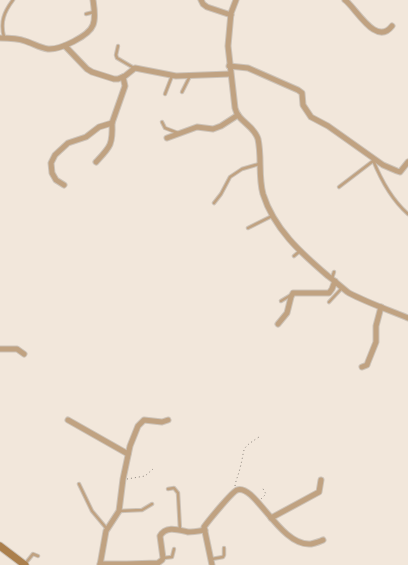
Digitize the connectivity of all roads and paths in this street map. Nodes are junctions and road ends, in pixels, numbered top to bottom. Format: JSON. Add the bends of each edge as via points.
{"nodes":[{"id":1,"x":14,"y":0,"type":"edge"},
{"id":2,"x":93,"y":0,"type":"edge"},
{"id":3,"x":201,"y":0,"type":"edge"},
{"id":4,"x":236,"y":0,"type":"edge"},
{"id":5,"x":345,"y":0,"type":"edge"},
{"id":6,"x":94,"y":12,"type":"junction"},
{"id":7,"x":86,"y":14,"type":"dead end"},
{"id":8,"x":231,"y":14,"type":"junction"},
{"id":9,"x":392,"y":26,"type":"dead end"},
{"id":10,"x":2,"y":38,"type":"edge"},
{"id":11,"x":65,"y":46,"type":"junction"},
{"id":12,"x":118,"y":46,"type":"dead end"},
{"id":13,"x":229,"y":66,"type":"junction"},
{"id":14,"x":135,"y":68,"type":"junction"},
{"id":15,"x":230,"y":74,"type":"junction"},
{"id":16,"x":172,"y":76,"type":"junction"},
{"id":17,"x":190,"y":76,"type":"junction"},
{"id":18,"x":123,"y":77,"type":"junction"},
{"id":19,"x":182,"y":92,"type":"dead end"},
{"id":20,"x":165,"y":94,"type":"dead end"},
{"id":21,"x":238,"y":115,"type":"junction"},
{"id":22,"x":162,"y":122,"type":"dead end"},
{"id":23,"x":112,"y":123,"type":"junction"},
{"id":24,"x":178,"y":133,"type":"junction"},
{"id":25,"x":167,"y":138,"type":"dead end"},
{"id":26,"x":374,"y":160,"type":"junction"},
{"id":27,"x":96,"y":162,"type":"dead end"},
{"id":28,"x":408,"y":162,"type":"edge"},
{"id":29,"x":260,"y":164,"type":"junction"},
{"id":30,"x":64,"y":185,"type":"dead end"},
{"id":31,"x":339,"y":187,"type":"dead end"},
{"id":32,"x":214,"y":203,"type":"dead end"},
{"id":33,"x":408,"y":214,"type":"edge"},
{"id":34,"x":272,"y":216,"type":"junction"},
{"id":35,"x":248,"y":228,"type":"dead end"},
{"id":36,"x":300,"y":251,"type":"junction"},
{"id":37,"x":294,"y":256,"type":"dead end"},
{"id":38,"x":334,"y":272,"type":"dead end"},
{"id":39,"x":333,"y":280,"type":"junction"},
{"id":40,"x":343,"y":288,"type":"junction"},
{"id":41,"x":292,"y":294,"type":"junction"},
{"id":42,"x":281,"y":301,"type":"dead end"},
{"id":43,"x":328,"y":302,"type":"dead end"},
{"id":44,"x":381,"y":307,"type":"junction"},
{"id":45,"x":408,"y":318,"type":"edge"},
{"id":46,"x":278,"y":324,"type":"dead end"},
{"id":47,"x":0,"y":349,"type":"edge"},
{"id":48,"x":24,"y":354,"type":"dead end"},
{"id":49,"x":362,"y":367,"type":"dead end"},
{"id":50,"x":68,"y":420,"type":"dead end"},
{"id":51,"x":168,"y":420,"type":"dead end"},
{"id":52,"x":259,"y":438,"type":"dead end"},
{"id":53,"x":128,"y":454,"type":"junction"},
{"id":54,"x":153,"y":469,"type":"dead end"},
{"id":55,"x":123,"y":479,"type":"junction"},
{"id":56,"x":321,"y":480,"type":"dead end"},
{"id":57,"x":78,"y":484,"type":"dead end"},
{"id":58,"x":262,"y":486,"type":"dead end"},
{"id":59,"x":168,"y":489,"type":"dead end"},
{"id":60,"x":235,"y":490,"type":"junction"},
{"id":61,"x":258,"y":502,"type":"junction"},
{"id":62,"x":152,"y":504,"type":"dead end"},
{"id":63,"x":119,"y":511,"type":"junction"},
{"id":64,"x":271,"y":518,"type":"junction"},
{"id":65,"x":107,"y":529,"type":"junction"},
{"id":66,"x":180,"y":530,"type":"junction"},
{"id":67,"x":205,"y":530,"type":"junction"},
{"id":68,"x":322,"y":540,"type":"dead end"},
{"id":69,"x":1,"y":548,"type":"edge"},
{"id":70,"x":224,"y":548,"type":"dead end"},
{"id":71,"x":174,"y":549,"type":"dead end"},
{"id":72,"x":38,"y":556,"type":"dead end"},
{"id":73,"x":163,"y":558,"type":"junction"},
{"id":74,"x":211,"y":559,"type":"junction"},
{"id":75,"x":100,"y":564,"type":"edge"},
{"id":76,"x":25,"y":565,"type":"edge"},
{"id":77,"x":212,"y":565,"type":"edge"}],
"edges":[{"from":1,"to":10,"type":"lane","via":[[1,20]]},
{"from":2,"to":6,"type":"street"},
{"from":3,"to":8,"type":"street","via":[[207,7]]},
{"from":4,"to":8,"type":"street"},
{"from":5,"to":9,"type":"street","via":[[376,31],[386,31]]},
{"from":6,"to":7,"type":"lane"},
{"from":6,"to":11,"type":"street","via":[[91,29]]},
{"from":8,"to":13,"type":"street"},
{"from":10,"to":11,"type":"street","via":[[25,41],[46,49]]},
{"from":11,"to":18,"type":"street","via":[[90,71],[114,79]]},
{"from":12,"to":14,"type":"lane","via":[[117,58]]},
{"from":13,"to":15,"type":"street"},
{"from":13,"to":26,"type":"street","via":[[248,68],[298,90],[302,93],[306,113]]},
{"from":14,"to":16,"type":"street"},
{"from":14,"to":18,"type":"street"},
{"from":15,"to":17,"type":"street"},
{"from":15,"to":21,"type":"street"},
{"from":16,"to":17,"type":"street"},
{"from":16,"to":20,"type":"lane"},
{"from":17,"to":19,"type":"lane"},
{"from":18,"to":23,"type":"street","via":[[125,86]]},
{"from":21,"to":24,"type":"street","via":[[217,128],[197,127]]},
{"from":21,"to":29,"type":"street","via":[[256,134]]},
{"from":22,"to":24,"type":"lane","via":[[165,128]]},
{"from":23,"to":27,"type":"street","via":[[111,144]]},
{"from":23,"to":30,"type":"street","via":[[68,143],[55,155],[51,163],[52,173],[56,180]]},
{"from":24,"to":25,"type":"street"},
{"from":26,"to":28,"type":"street","via":[[397,172]]},
{"from":26,"to":31,"type":"lane"},
{"from":26,"to":33,"type":"lane","via":[[388,191]]},
{"from":29,"to":32,"type":"lane","via":[[242,169],[230,177]]},
{"from":29,"to":34,"type":"street","via":[[261,186]]},
{"from":34,"to":35,"type":"lane"},
{"from":34,"to":36,"type":"street","via":[[287,238]]},
{"from":36,"to":37,"type":"lane"},
{"from":36,"to":39,"type":"street"},
{"from":38,"to":39,"type":"lane"},
{"from":39,"to":40,"type":"street"},
{"from":39,"to":41,"type":"street","via":[[329,293]]},
{"from":40,"to":43,"type":"lane"},
{"from":40,"to":44,"type":"street"},
{"from":41,"to":42,"type":"lane"},
{"from":41,"to":46,"type":"street","via":[[287,313]]},
{"from":44,"to":45,"type":"street"},
{"from":44,"to":49,"type":"street","via":[[376,326],[376,342],[367,365]]},
{"from":47,"to":48,"type":"street","via":[[17,349]]},
{"from":50,"to":53,"type":"street"},
{"from":51,"to":53,"type":"street","via":[[141,422]]},
{"from":52,"to":60,"type":"path","via":[[247,445],[243,451]]},
{"from":53,"to":55,"type":"street"},
{"from":54,"to":55,"type":"path","via":[[145,476]]},
{"from":55,"to":63,"type":"street"},
{"from":56,"to":64,"type":"street","via":[[319,492]]},
{"from":57,"to":65,"type":"lane","via":[[92,511]]},
{"from":58,"to":61,"type":"path","via":[[266,494]]},
{"from":59,"to":66,"type":"lane","via":[[174,488],[178,493]]},
{"from":60,"to":61,"type":"street","via":[[244,489]]},
{"from":60,"to":67,"type":"street","via":[[206,524]]},
{"from":61,"to":64,"type":"street"},
{"from":62,"to":63,"type":"lane","via":[[142,510]]},
{"from":63,"to":65,"type":"street"},
{"from":64,"to":68,"type":"street","via":[[287,534],[303,543],[311,544]]},
{"from":65,"to":75,"type":"street"},
{"from":66,"to":67,"type":"street"},
{"from":66,"to":73,"type":"street","via":[[170,529],[161,534]]},
{"from":67,"to":74,"type":"street"},
{"from":69,"to":76,"type":"street"},
{"from":70,"to":74,"type":"lane","via":[[223,557]]},
{"from":71,"to":73,"type":"lane","via":[[172,557]]},
{"from":72,"to":76,"type":"lane","via":[[33,554]]},
{"from":73,"to":75,"type":"street","via":[[155,563]]},
{"from":74,"to":77,"type":"street"}]}
